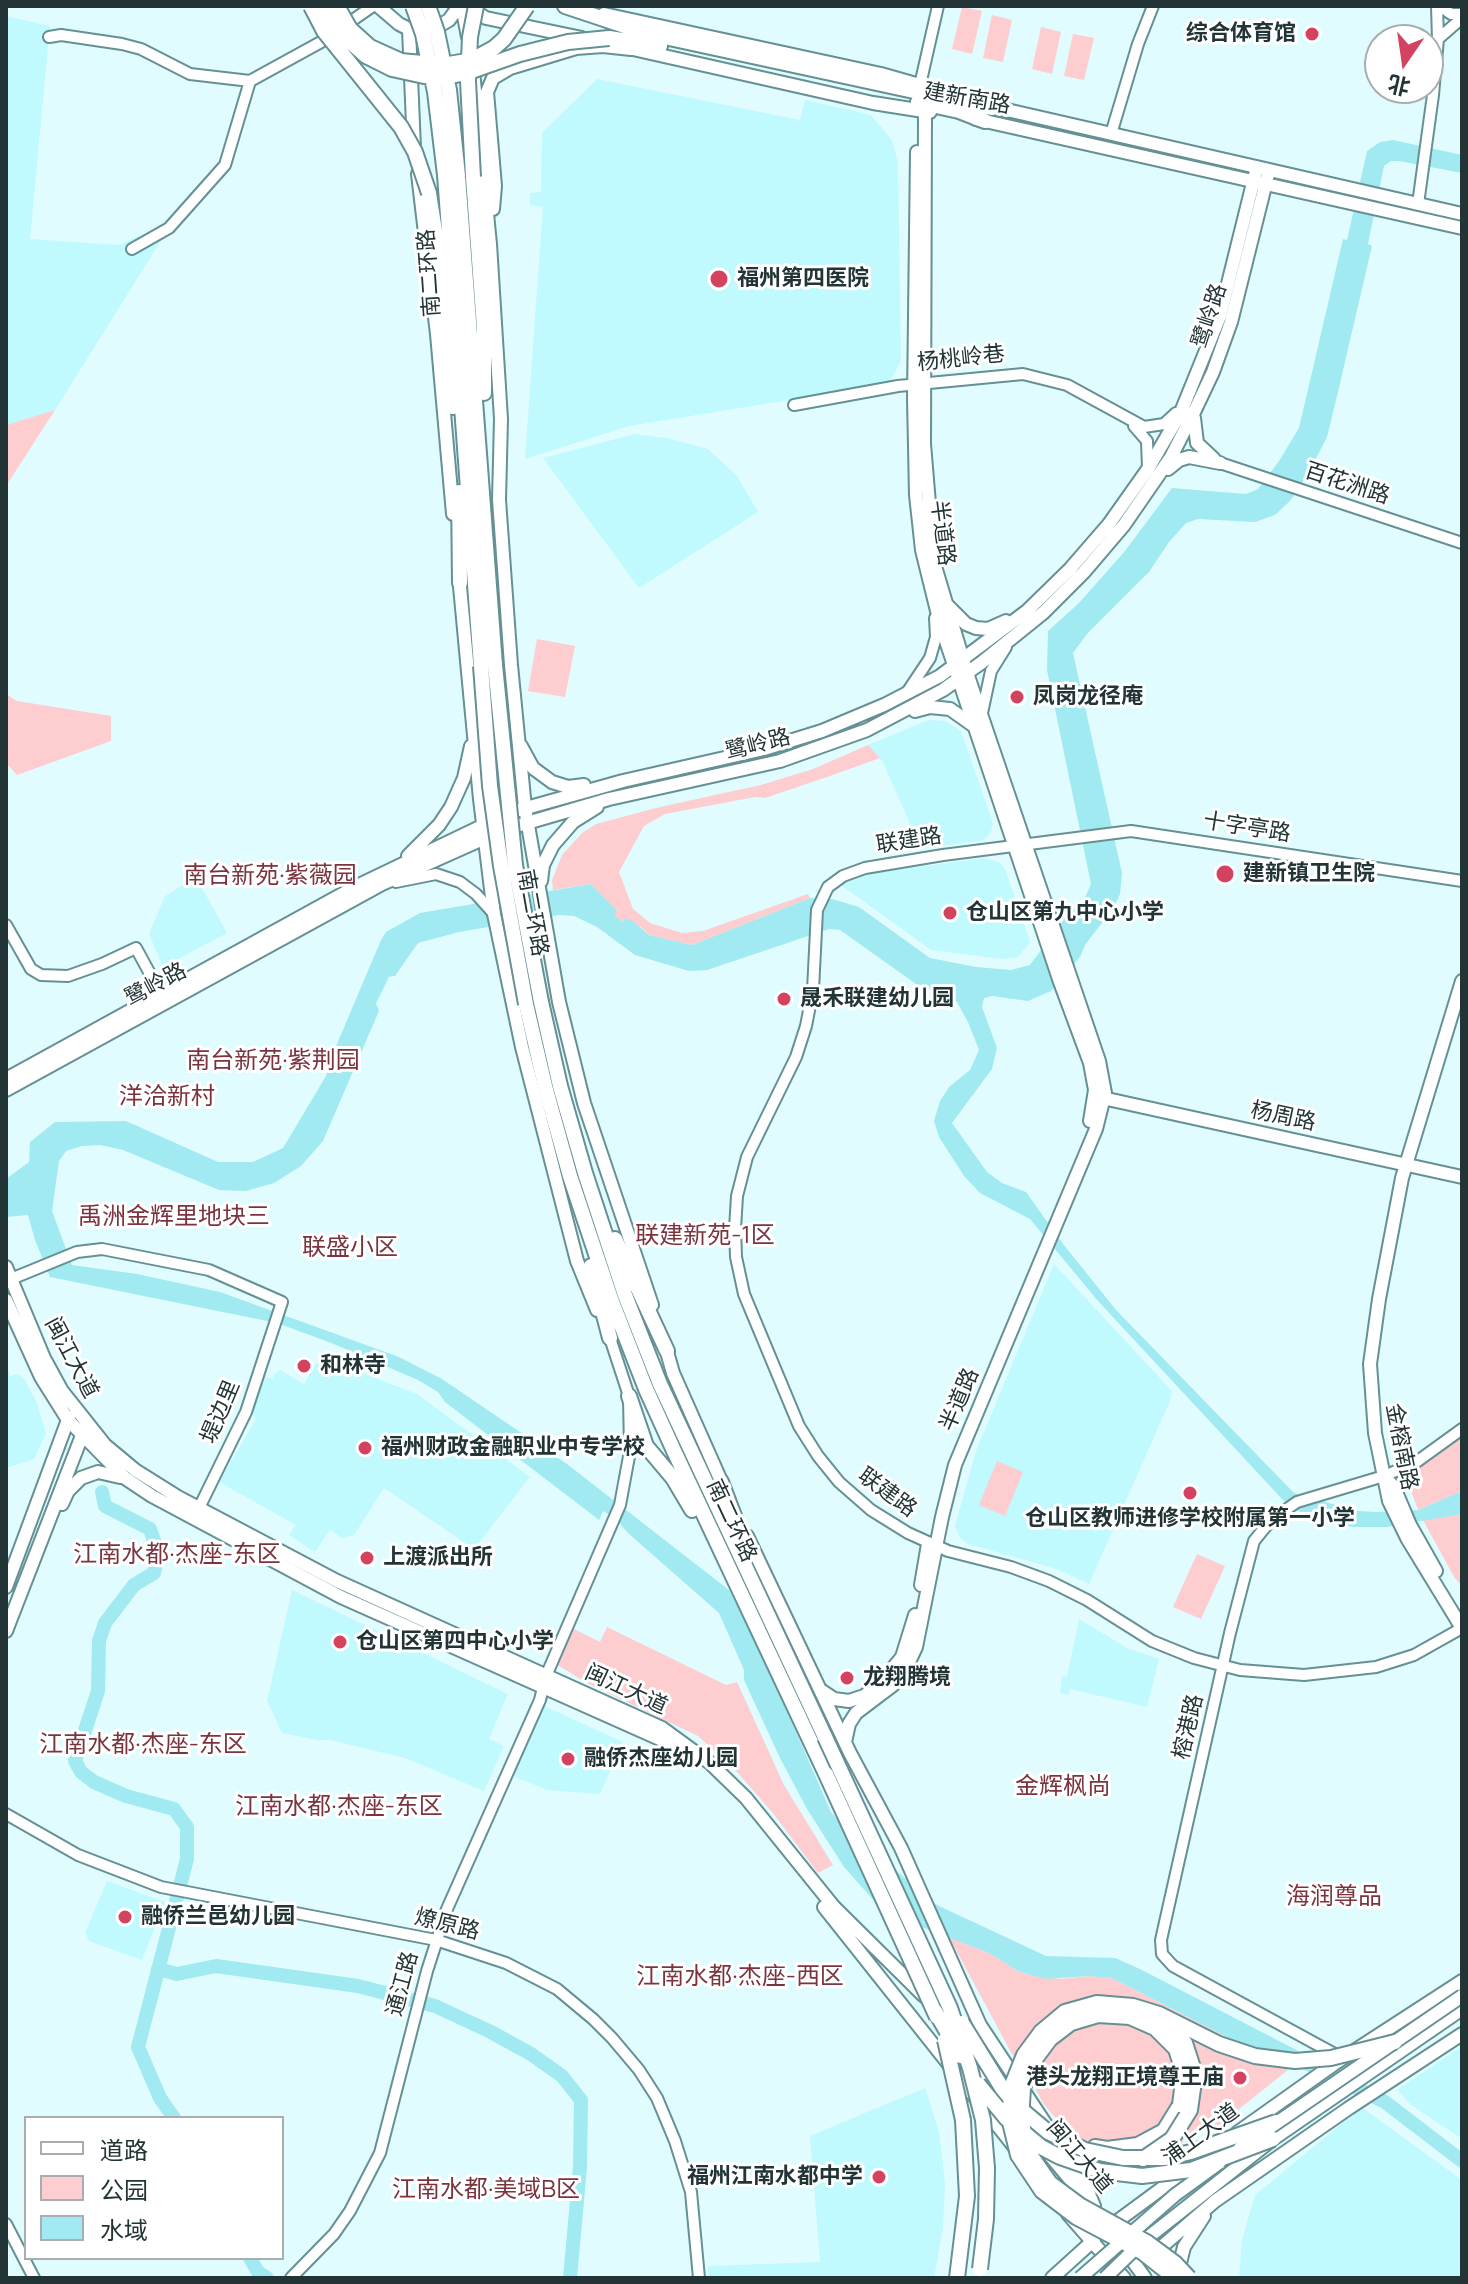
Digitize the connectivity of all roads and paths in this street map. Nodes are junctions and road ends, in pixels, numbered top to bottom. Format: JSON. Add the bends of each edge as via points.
{"nodes":[{"id":1,"x":311,"y":6,"type":"edge"},
{"id":2,"x":325,"y":6,"type":"edge"},
{"id":3,"x":337,"y":6,"type":"edge"},
{"id":4,"x":376,"y":6,"type":"edge"},
{"id":5,"x":413,"y":6,"type":"edge"},
{"id":6,"x":428,"y":6,"type":"edge"},
{"id":7,"x":463,"y":6,"type":"edge"},
{"id":8,"x":476,"y":6,"type":"edge"},
{"id":9,"x":527,"y":6,"type":"edge"},
{"id":10,"x":567,"y":6,"type":"edge"},
{"id":11,"x":594,"y":6,"type":"edge"},
{"id":12,"x":938,"y":6,"type":"edge"},
{"id":13,"x":1153,"y":6,"type":"edge"},
{"id":14,"x":1438,"y":6,"type":"edge"},
{"id":15,"x":1462,"y":16,"type":"edge"},
{"id":16,"x":638,"y":21,"type":"junction"},
{"id":17,"x":409,"y":29,"type":"junction"},
{"id":18,"x":1444,"y":33,"type":"edge"},
{"id":19,"x":49,"y":37,"type":"dead end"},
{"id":20,"x":643,"y":51,"type":"junction"},
{"id":21,"x":250,"y":81,"type":"junction"},
{"id":22,"x":920,"y":85,"type":"junction"},
{"id":23,"x":1432,"y":104,"type":"edge"},
{"id":24,"x":922,"y":111,"type":"junction"},
{"id":25,"x":989,"y":114,"type":"junction"},
{"id":26,"x":1111,"y":134,"type":"junction"},
{"id":27,"x":1263,"y":169,"type":"junction"},
{"id":28,"x":459,"y":176,"type":"junction"},
{"id":29,"x":1260,"y":182,"type":"junction"},
{"id":30,"x":1356,"y":196,"type":"junction"},
{"id":31,"x":1418,"y":204,"type":"junction"},
{"id":32,"x":1462,"y":214,"type":"edge"},
{"id":33,"x":1462,"y":228,"type":"edge"},
{"id":34,"x":490,"y":244,"type":"junction"},
{"id":35,"x":132,"y":249,"type":"dead end"},
{"id":36,"x":1196,"y":379,"type":"junction"},
{"id":37,"x":919,"y":384,"type":"junction"},
{"id":38,"x":794,"y":405,"type":"dead end"},
{"id":39,"x":1195,"y":410,"type":"junction"},
{"id":40,"x":1123,"y":417,"type":"junction"},
{"id":41,"x":1220,"y":463,"type":"junction"},
{"id":42,"x":458,"y":466,"type":"junction"},
{"id":43,"x":1148,"y":469,"type":"junction"},
{"id":44,"x":1150,"y":490,"type":"junction"},
{"id":45,"x":470,"y":519,"type":"junction"},
{"id":46,"x":1462,"y":543,"type":"edge"},
{"id":47,"x":460,"y":583,"type":"junction"},
{"id":48,"x":940,"y":605,"type":"junction"},
{"id":49,"x":1027,"y":611,"type":"junction"},
{"id":50,"x":1010,"y":641,"type":"junction"},
{"id":51,"x":488,"y":666,"type":"junction"},
{"id":52,"x":961,"y":669,"type":"junction"},
{"id":53,"x":906,"y":694,"type":"junction"},
{"id":54,"x":890,"y":720,"type":"junction"},
{"id":55,"x":978,"y":721,"type":"junction"},
{"id":56,"x":473,"y":735,"type":"junction"},
{"id":57,"x":517,"y":738,"type":"junction"},
{"id":58,"x":623,"y":781,"type":"junction"},
{"id":59,"x":609,"y":799,"type":"junction"},
{"id":60,"x":525,"y":808,"type":"junction"},
{"id":61,"x":527,"y":823,"type":"junction"},
{"id":62,"x":483,"y":831,"type":"junction"},
{"id":63,"x":1020,"y":844,"type":"junction"},
{"id":64,"x":400,"y":864,"type":"junction"},
{"id":65,"x":1462,"y":881,"type":"edge"},
{"id":66,"x":382,"y":884,"type":"junction"},
{"id":67,"x":540,"y":900,"type":"junction"},
{"id":68,"x":494,"y":914,"type":"junction"},
{"id":69,"x":6,"y":925,"type":"edge"},
{"id":70,"x":1462,"y":981,"type":"edge"},
{"id":71,"x":161,"y":994,"type":"junction"},
{"id":72,"x":1462,"y":1007,"type":"edge"},
{"id":73,"x":6,"y":1079,"type":"edge"},
{"id":74,"x":6,"y":1090,"type":"edge"},
{"id":75,"x":1100,"y":1093,"type":"junction"},
{"id":76,"x":1411,"y":1162,"type":"junction"},
{"id":77,"x":1462,"y":1169,"type":"edge"},
{"id":78,"x":578,"y":1175,"type":"junction"},
{"id":79,"x":1462,"y":1177,"type":"edge"},
{"id":80,"x":8,"y":1273,"type":"edge"},
{"id":81,"x":6,"y":1300,"type":"edge"},
{"id":82,"x":610,"y":1338,"type":"junction"},
{"id":83,"x":667,"y":1351,"type":"junction"},
{"id":84,"x":629,"y":1396,"type":"junction"},
{"id":85,"x":73,"y":1407,"type":"junction"},
{"id":86,"x":68,"y":1420,"type":"junction"},
{"id":87,"x":1462,"y":1429,"type":"edge"},
{"id":88,"x":84,"y":1431,"type":"junction"},
{"id":89,"x":1384,"y":1476,"type":"junction"},
{"id":90,"x":125,"y":1478,"type":"junction"},
{"id":91,"x":721,"y":1482,"type":"junction"},
{"id":92,"x":199,"y":1508,"type":"junction"},
{"id":93,"x":932,"y":1545,"type":"junction"},
{"id":94,"x":36,"y":1552,"type":"junction"},
{"id":95,"x":6,"y":1587,"type":"edge"},
{"id":96,"x":759,"y":1597,"type":"junction"},
{"id":97,"x":744,"y":1602,"type":"junction"},
{"id":98,"x":1462,"y":1612,"type":"edge"},
{"id":99,"x":1462,"y":1628,"type":"edge"},
{"id":100,"x":6,"y":1631,"type":"edge"},
{"id":101,"x":1223,"y":1667,"type":"junction"},
{"id":102,"x":545,"y":1682,"type":"junction"},
{"id":103,"x":822,"y":1691,"type":"junction"},
{"id":104,"x":846,"y":1744,"type":"junction"},
{"id":105,"x":6,"y":1814,"type":"edge"},
{"id":106,"x":436,"y":1940,"type":"junction"},
{"id":107,"x":1462,"y":1981,"type":"edge"},
{"id":108,"x":918,"y":1989,"type":"junction"},
{"id":109,"x":1462,"y":1996,"type":"edge"},
{"id":110,"x":1133,"y":2006,"type":"junction"},
{"id":111,"x":950,"y":2008,"type":"junction"},
{"id":112,"x":1462,"y":2009,"type":"edge"},
{"id":113,"x":935,"y":2011,"type":"junction"},
{"id":114,"x":1462,"y":2018,"type":"edge"},
{"id":115,"x":1431,"y":2029,"type":"junction"},
{"id":116,"x":1462,"y":2034,"type":"edge"},
{"id":117,"x":1395,"y":2042,"type":"junction"},
{"id":118,"x":1338,"y":2061,"type":"junction"},
{"id":119,"x":1011,"y":2075,"type":"junction"},
{"id":120,"x":1276,"y":2122,"type":"junction"},
{"id":121,"x":1273,"y":2139,"type":"junction"},
{"id":122,"x":1059,"y":2140,"type":"junction"},
{"id":123,"x":1080,"y":2165,"type":"junction"},
{"id":124,"x":1190,"y":2167,"type":"junction"},
{"id":125,"x":1215,"y":2201,"type":"junction"},
{"id":126,"x":1094,"y":2206,"type":"junction"},
{"id":127,"x":6,"y":2224,"type":"edge"},
{"id":128,"x":1109,"y":2227,"type":"junction"},
{"id":129,"x":1090,"y":2243,"type":"junction"},
{"id":130,"x":24,"y":2259,"type":"edge"},
{"id":131,"x":25,"y":2260,"type":"edge"},
{"id":132,"x":1142,"y":2273,"type":"edge"},
{"id":133,"x":34,"y":2278,"type":"edge"},
{"id":134,"x":291,"y":2278,"type":"edge"},
{"id":135,"x":699,"y":2278,"type":"edge"},
{"id":136,"x":957,"y":2278,"type":"edge"},
{"id":137,"x":978,"y":2278,"type":"edge"},
{"id":138,"x":1052,"y":2278,"type":"edge"},
{"id":139,"x":1080,"y":2278,"type":"edge"},
{"id":140,"x":1105,"y":2278,"type":"edge"},
{"id":141,"x":1125,"y":2278,"type":"edge"},
{"id":142,"x":1176,"y":2278,"type":"edge"},
{"id":143,"x":1189,"y":2278,"type":"edge"}],
"edges":[{"from":1,"to":42,"type":"highway","bridge":true,"via":[[324,31],[401,127],[429,193]]},
{"from":2,"to":25,"type":"highway","bridge":true,"via":[[337,30],[358,50],[406,73],[446,77],[568,42],[625,39]]},
{"from":3,"to":9,"type":"highway","bridge":true,"via":[[350,29],[370,47],[401,61],[443,65],[472,60],[494,48]]},
{"from":4,"to":17,"type":"main road"},
{"from":4,"to":21,"type":"street"},
{"from":5,"to":28,"type":"highway","name":"南二环路","bridge":true},
{"from":6,"to":28,"type":"highway","name":"南二环路","bridge":true,"via":[[449,90]]},
{"from":7,"to":17,"type":"main road","via":[[439,26]]},
{"from":7,"to":20,"type":"main road","name":"建新南路","via":[[486,18]]},
{"from":7,"to":34,"type":"main road","via":[[479,109]]},
{"from":8,"to":28,"type":"highway","bridge":true},
{"from":10,"to":16,"type":"main road","name":"建新南路"},
{"from":10,"to":25,"type":"highway","via":[[646,33]]},
{"from":11,"to":16,"type":"main road"},
{"from":12,"to":22,"type":"street"},
{"from":13,"to":26,"type":"street"},
{"from":14,"to":15,"type":"street"},
{"from":15,"to":18,"type":"street"},
{"from":16,"to":22,"type":"main road","name":"建新南路"},
{"from":17,"to":47,"type":"main road","via":[[412,123]]},
{"from":19,"to":21,"type":"street","via":[[122,44],[190,74]]},
{"from":20,"to":24,"type":"main road","name":"建新南路"},
{"from":20,"to":34,"type":"main road","via":[[576,48],[510,68],[489,83],[495,186]]},
{"from":21,"to":35,"type":"street","via":[[225,165],[169,228]]},
{"from":22,"to":25,"type":"main road","name":"建新南路"},
{"from":23,"to":31,"type":"street"},
{"from":24,"to":25,"type":"main road","name":"建新南路"},
{"from":24,"to":37,"type":"main road","name":"半道路","via":[[914,244]]},
{"from":25,"to":26,"type":"main road","name":"建新南路"},
{"from":25,"to":29,"type":"main road","name":"建新南路"},
{"from":26,"to":27,"type":"main road","name":"建新南路"},
{"from":27,"to":29,"type":"main road","name":"鹭岭路"},
{"from":27,"to":30,"type":"main road","name":"建新南路"},
{"from":28,"to":45,"type":"highway","name":"南二环路"},
{"from":28,"to":51,"type":"highway","name":"南二环路","via":[[484,328]]},
{"from":29,"to":30,"type":"main road","name":"建新南路"},
{"from":29,"to":36,"type":"main road","name":"鹭岭路"},
{"from":29,"to":39,"type":"main road","name":"鹭岭路","via":[[1231,322]]},
{"from":30,"to":31,"type":"main road","name":"建新南路"},
{"from":30,"to":33,"type":"main road","name":"建新南路","via":[[1376,208]]},
{"from":31,"to":32,"type":"main road","name":"建新南路"},
{"from":34,"to":57,"type":"main road","via":[[501,419],[499,500]]},
{"from":36,"to":40,"type":"street","via":[[1164,424],[1148,428]]},
{"from":36,"to":43,"type":"main road","name":"鹭岭路"},
{"from":37,"to":38,"type":"street","name":"杨桃岭巷"},
{"from":37,"to":40,"type":"street","name":"杨桃岭巷","via":[[1007,373],[1035,375],[1067,385]]},
{"from":37,"to":48,"type":"main road","name":"半道路"},
{"from":39,"to":41,"type":"main road","via":[[1197,443]]},
{"from":39,"to":44,"type":"main road","name":"鹭岭路"},
{"from":40,"to":43,"type":"street","via":[[1147,441]]},
{"from":41,"to":44,"type":"main road","via":[[1183,458]]},
{"from":41,"to":46,"type":"street","name":"百花洲路"},
{"from":42,"to":45,"type":"highway"},
{"from":42,"to":47,"type":"highway"},
{"from":43,"to":49,"type":"main road","name":"鹭岭路","via":[[1084,554]]},
{"from":44,"to":50,"type":"main road","name":"鹭岭路","via":[[1084,572]]},
{"from":45,"to":51,"type":"highway","name":"南二环路"},
{"from":47,"to":56,"type":"main road"},
{"from":48,"to":49,"type":"main road","via":[[976,628],[994,627]]},
{"from":48,"to":52,"type":"main road","name":"半道路"},
{"from":48,"to":53,"type":"street","via":[[930,658]]},
{"from":49,"to":52,"type":"main road","name":"鹭岭路"},
{"from":50,"to":52,"type":"main road","name":"鹭岭路"},
{"from":50,"to":55,"type":"street","via":[[991,671]]},
{"from":51,"to":78,"type":"highway","name":"南二环路","bridge":true,"via":[[490,786],[499,853],[534,1003],[546,1090]]},
{"from":52,"to":53,"type":"main road","name":"鹭岭路"},
{"from":52,"to":54,"type":"main road","name":"鹭岭路"},
{"from":52,"to":55,"type":"main road","name":"半道路"},
{"from":53,"to":58,"type":"main road","name":"鹭岭路","via":[[796,740]]},
{"from":54,"to":55,"type":"main road","via":[[942,707]]},
{"from":54,"to":59,"type":"main road","name":"鹭岭路","via":[[793,758]]},
{"from":55,"to":63,"type":"main road","name":"半道路"},
{"from":56,"to":62,"type":"main road"},
{"from":56,"to":64,"type":"main road","via":[[451,807]]},
{"from":57,"to":58,"type":"main road","via":[[533,768],[552,782],[573,787]]},
{"from":57,"to":60,"type":"main road"},
{"from":58,"to":60,"type":"main road","name":"鹭岭路"},
{"from":59,"to":61,"type":"main road","name":"鹭岭路"},
{"from":59,"to":67,"type":"main road","via":[[573,822],[553,845],[543,865]]},
{"from":60,"to":61,"type":"main road"},
{"from":60,"to":62,"type":"main road","name":"鹭岭路"},
{"from":61,"to":62,"type":"main road","name":"鹭岭路"},
{"from":61,"to":67,"type":"main road"},
{"from":62,"to":64,"type":"main road","name":"鹭岭路"},
{"from":62,"to":66,"type":"main road","name":"鹭岭路"},
{"from":62,"to":68,"type":"main road"},
{"from":63,"to":65,"type":"street","name":"十字亭路","via":[[1145,832]]},
{"from":63,"to":75,"type":"main road","name":"半道路"},
{"from":63,"to":93,"type":"street","name":"联建路","via":[[857,870],[832,883],[815,919],[812,998],[800,1048],[754,1138],[741,1176],[735,1220],[739,1276],[794,1417],[818,1456],[859,1501]]},
{"from":64,"to":71,"type":"main road","name":"鹭岭路"},
{"from":66,"to":68,"type":"street","via":[[436,874],[460,882]]},
{"from":66,"to":74,"type":"main road","name":"鹭岭路"},
{"from":67,"to":83,"type":"main road","via":[[588,1116]]},
{"from":68,"to":82,"type":"main road","via":[[577,1261]]},
{"from":69,"to":71,"type":"street","via":[[31,969],[41,975],[68,976],[136,948]]},
{"from":70,"to":76,"type":"main road","name":"金榕南路"},
{"from":71,"to":73,"type":"main road","name":"鹭岭路"},
{"from":72,"to":76,"type":"main road","name":"金榕南路"},
{"from":75,"to":76,"type":"main road","name":"杨周路"},
{"from":75,"to":93,"type":"main road","name":"半道路","via":[[950,1454]]},
{"from":76,"to":77,"type":"main road","name":"杨周路"},
{"from":76,"to":79,"type":"main road","name":"杨周路"},
{"from":76,"to":89,"type":"main road","name":"金榕南路","via":[[1392,1222],[1370,1364]]},
{"from":78,"to":82,"type":"highway"},
{"from":78,"to":83,"type":"highway"},
{"from":78,"to":96,"type":"highway","name":"南二环路","via":[[660,1384]]},
{"from":78,"to":97,"type":"highway","name":"南二环路","via":[[611,1299],[646,1389]]},
{"from":80,"to":85,"type":"main road","name":"闽江大道","via":[[50,1370]]},
{"from":80,"to":92,"type":"street","name":"堤边里","via":[[102,1249],[221,1274],[282,1302],[246,1412]]},
{"from":81,"to":86,"type":"main road","name":"闽江大道","via":[[41,1377]]},
{"from":82,"to":84,"type":"street","name":"通江路"},
{"from":83,"to":91,"type":"main road"},
{"from":84,"to":97,"type":"highway","via":[[646,1446],[679,1487]]},
{"from":84,"to":102,"type":"street","name":"通江路","via":[[630,1451],[620,1505]]},
{"from":85,"to":86,"type":"main road"},
{"from":85,"to":88,"type":"main road","name":"闽江大道"},
{"from":86,"to":88,"type":"main road","name":"闽江大道"},
{"from":86,"to":95,"type":"main road"},
{"from":87,"to":89,"type":"street","name":"榕港路","via":[[1423,1459]]},
{"from":88,"to":90,"type":"main road","name":"闽江大道"},
{"from":88,"to":92,"type":"main road","name":"闽江大道","via":[[135,1470]]},
{"from":88,"to":94,"type":"main road"},
{"from":89,"to":98,"type":"main road"},
{"from":89,"to":99,"type":"main road","name":"金榕南路","via":[[1401,1527]]},
{"from":89,"to":101,"type":"street","name":"榕港路","via":[[1305,1499],[1262,1530],[1247,1563]]},
{"from":90,"to":94,"type":"main road","via":[[98,1472],[77,1481]]},
{"from":90,"to":102,"type":"main road","name":"闽江大道","via":[[341,1597]]},
{"from":91,"to":96,"type":"highway"},
{"from":91,"to":103,"type":"main road"},
{"from":92,"to":102,"type":"main road","name":"闽江大道"},
{"from":93,"to":101,"type":"street","name":"联建路","via":[[1049,1581],[1152,1641]]},
{"from":93,"to":103,"type":"main road","name":"半道路","via":[[910,1638],[895,1668],[855,1700],[839,1700]]},
{"from":93,"to":104,"type":"main road","name":"半道路","via":[[911,1659],[893,1685],[856,1713]]},
{"from":94,"to":100,"type":"main road"},
{"from":96,"to":111,"type":"highway","name":"南二环路","bridge":true},
{"from":97,"to":113,"type":"highway","name":"南二环路","bridge":true},
{"from":99,"to":101,"type":"street","name":"联建路","via":[[1414,1655],[1364,1669],[1291,1675]]},
{"from":101,"to":118,"type":"street","name":"榕港路","via":[[1162,1954],[1173,1966]]},
{"from":102,"to":106,"type":"street","name":"通江路"},
{"from":102,"to":108,"type":"main road","name":"闽江大道","via":[[653,1723],[710,1763],[746,1798],[834,1907]]},
{"from":102,"to":129,"type":"main road","name":"闽江大道","via":[[671,1744],[706,1766],[736,1796]]},
{"from":103,"to":104,"type":"main road"},
{"from":104,"to":119,"type":"main road","via":[[901,1848],[980,2025]]},
{"from":105,"to":106,"type":"street","name":"燎原路","via":[[78,1855],[165,1887]]},
{"from":106,"to":134,"type":"street","name":"通江路","via":[[374,2168],[334,2234]]},
{"from":106,"to":135,"type":"street","name":"燎原路","via":[[506,1963],[557,1989],[639,2070],[663,2111],[688,2178]]},
{"from":107,"to":118,"type":"main road","name":"浦上大道"},
{"from":108,"to":119,"type":"main road"},
{"from":108,"to":126,"type":"main road","name":"闽江大道"},
{"from":109,"to":117,"type":"main road","bridge":true},
{"from":110,"to":117,"type":"highway","bridge":true,"via":[[1255,2056],[1331,2058]]},
{"from":110,"to":123,"type":"highway","bridge":true,"via":[[1162,2019],[1185,2043],[1195,2074],[1190,2110],[1172,2139],[1143,2159]]},
{"from":110,"to":142,"type":"highway","bridge":true,"via":[[1097,2003],[1065,2012],[1041,2032],[1012,2085],[1009,2118],[1018,2155],[1042,2191]]},
{"from":111,"to":122,"type":"highway","bridge":true,"via":[[1016,2105]]},
{"from":111,"to":137,"type":"highway","bridge":true,"via":[[977,2093],[986,2144],[986,2219]]},
{"from":112,"to":115,"type":"main road"},
{"from":113,"to":123,"type":"highway","bridge":true,"via":[[971,2075],[1006,2118],[1041,2147]]},
{"from":113,"to":136,"type":"highway","bridge":true,"via":[[959,2095],[966,2144],[967,2207]]},
{"from":114,"to":115,"type":"main road"},
{"from":115,"to":121,"type":"main road"},
{"from":116,"to":125,"type":"main road"},
{"from":117,"to":120,"type":"main road","bridge":true},
{"from":118,"to":124,"type":"main road","name":"浦上大道"},
{"from":119,"to":122,"type":"main road"},
{"from":120,"to":122,"type":"highway","bridge":true,"via":[[1165,2158],[1123,2158]]},
{"from":120,"to":139,"type":"main road","bridge":true,"via":[[1175,2195]]},
{"from":121,"to":123,"type":"highway","bridge":true,"via":[[1218,2162],[1167,2174],[1120,2174]]},
{"from":121,"to":140,"type":"main road","bridge":true},
{"from":122,"to":124,"type":"main road","via":[[1080,2155],[1112,2165]]},
{"from":122,"to":126,"type":"main road"},
{"from":122,"to":143,"type":"highway","bridge":true,"via":[[1107,2149],[1138,2145],[1164,2131],[1180,2105],[1184,2074],[1176,2049],[1155,2028],[1130,2017],[1098,2015],[1071,2023],[1033,2062],[1023,2088],[1021,2120],[1029,2153],[1050,2183],[1148,2243]]},
{"from":124,"to":128,"type":"main road","name":"浦上大道"},
{"from":125,"to":132,"type":"main road"},
{"from":125,"to":142,"type":"main road","via":[[1184,2247]]},
{"from":126,"to":128,"type":"main road","name":"闽江大道"},
{"from":127,"to":130,"type":"street"},
{"from":128,"to":129,"type":"main road","name":"浦上大道"},
{"from":128,"to":132,"type":"main road","name":"闽江大道"},
{"from":129,"to":138,"type":"main road","name":"浦上大道"},
{"from":129,"to":141,"type":"main road","name":"闽江大道"},
{"from":131,"to":133,"type":"street"},
{"from":132,"to":141,"type":"main road"}]}
